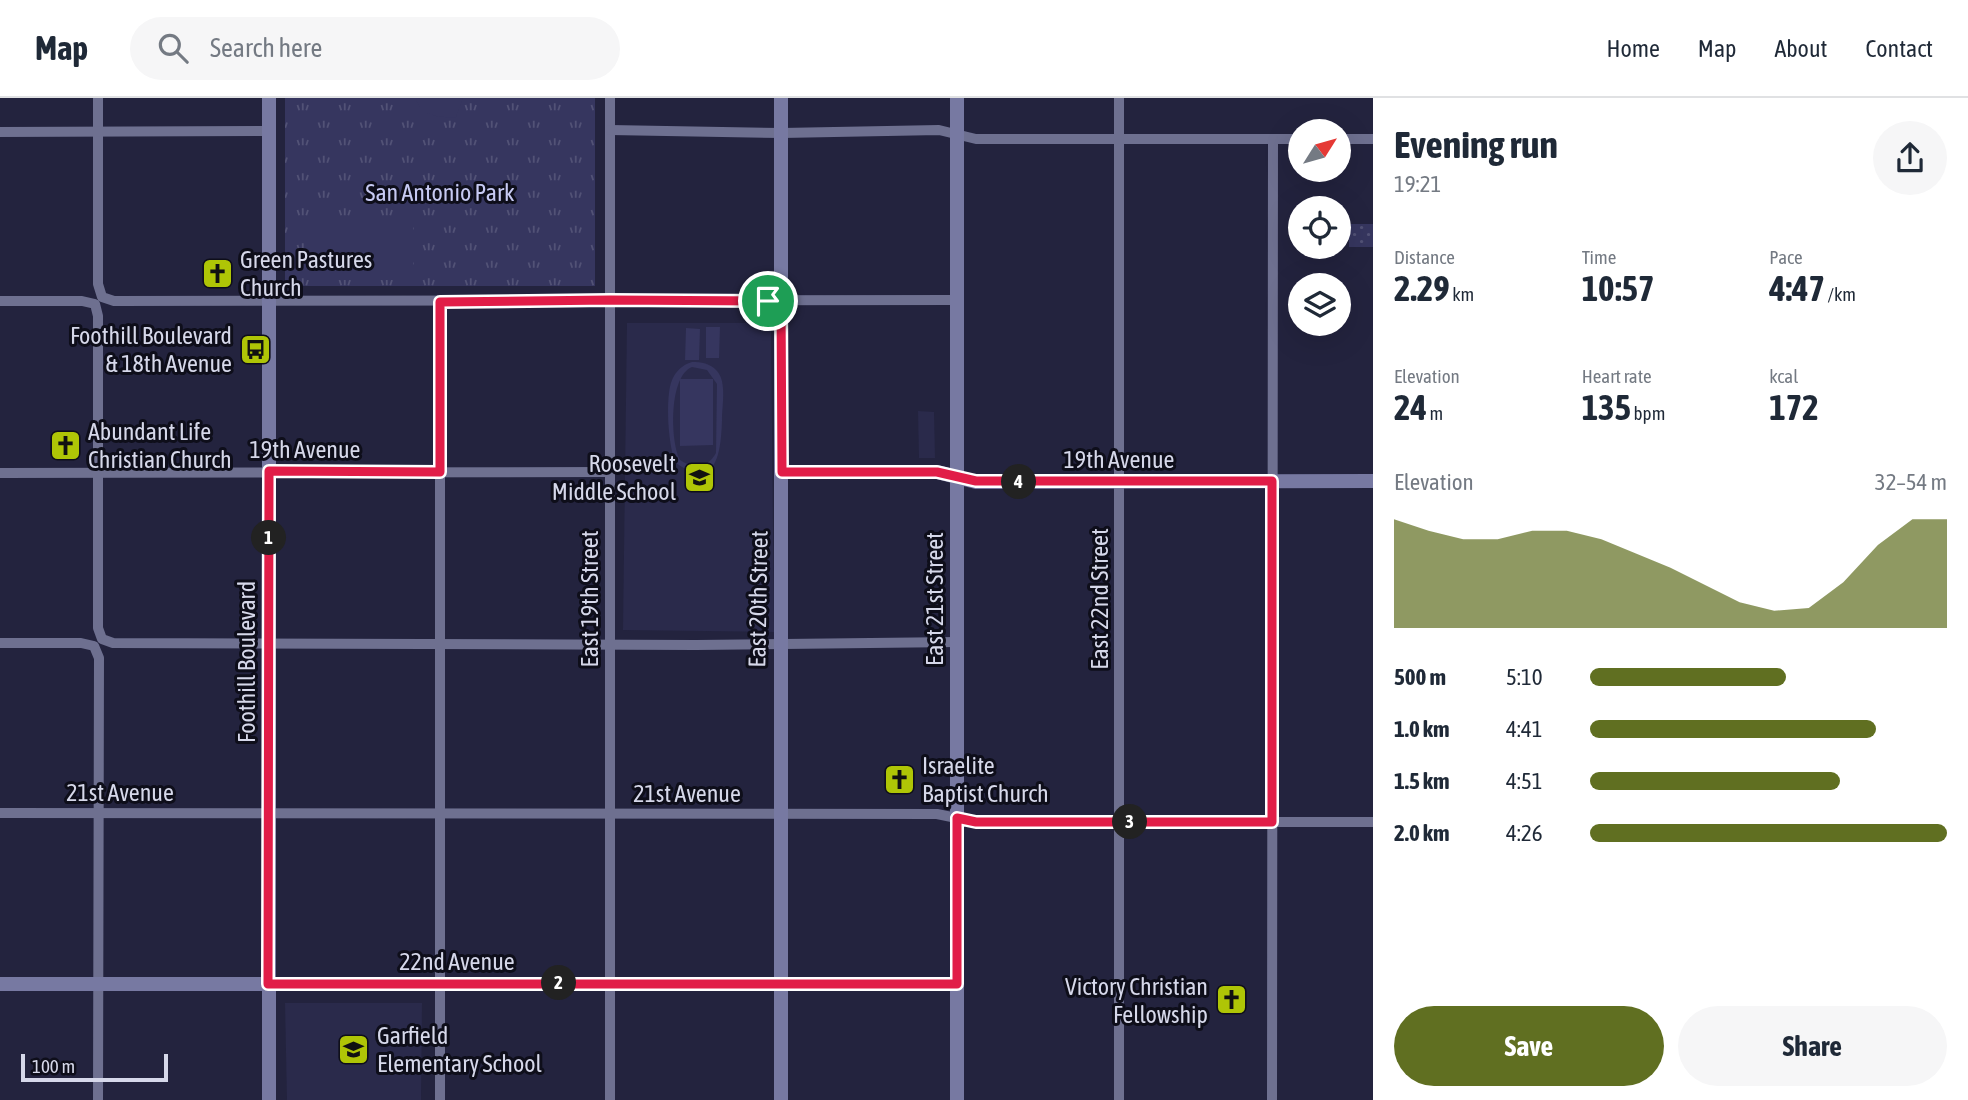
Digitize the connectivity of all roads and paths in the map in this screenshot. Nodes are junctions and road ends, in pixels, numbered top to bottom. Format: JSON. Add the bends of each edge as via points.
{"nodes":[{"id":1,"x":98,"y":98,"type":"edge"},
{"id":2,"x":268,"y":98,"type":"edge"},
{"id":3,"x":610,"y":98,"type":"edge"},
{"id":4,"x":782,"y":98,"type":"edge"},
{"id":5,"x":957,"y":98,"type":"edge"},
{"id":6,"x":1119,"y":98,"type":"edge"},
{"id":7,"x":610,"y":130,"type":"junction"},
{"id":8,"x":98,"y":131,"type":"junction"},
{"id":9,"x":268,"y":131,"type":"junction"},
{"id":10,"x":0,"y":132,"type":"edge"},
{"id":11,"x":782,"y":133,"type":"junction"},
{"id":12,"x":957,"y":135,"type":"junction"},
{"id":13,"x":1119,"y":139,"type":"junction"},
{"id":14,"x":1273,"y":139,"type":"junction"},
{"id":15,"x":1288,"y":139,"type":"edge"},
{"id":16,"x":1351,"y":139,"type":"edge"},
{"id":17,"x":1373,"y":139,"type":"edge"},
{"id":18,"x":610,"y":300,"type":"junction"},
{"id":19,"x":957,"y":300,"type":"junction"},
{"id":20,"x":98,"y":301,"type":"junction"},
{"id":21,"x":269,"y":301,"type":"junction"},
{"id":22,"x":781,"y":301,"type":"junction"},
{"id":23,"x":0,"y":302,"type":"edge"},
{"id":24,"x":440,"y":302,"type":"junction"},
{"id":25,"x":269,"y":471,"type":"junction"},
{"id":26,"x":440,"y":472,"type":"junction"},
{"id":27,"x":610,"y":472,"type":"junction"},
{"id":28,"x":782,"y":472,"type":"junction"},
{"id":29,"x":0,"y":473,"type":"edge"},
{"id":30,"x":98,"y":473,"type":"junction"},
{"id":31,"x":957,"y":477,"type":"junction"},
{"id":32,"x":1272,"y":481,"type":"junction"},
{"id":33,"x":1373,"y":481,"type":"edge"},
{"id":34,"x":1120,"y":482,"type":"junction"},
{"id":35,"x":269,"y":642,"type":"junction"},
{"id":36,"x":957,"y":642,"type":"junction"},
{"id":37,"x":0,"y":643,"type":"edge"},
{"id":38,"x":98,"y":643,"type":"junction"},
{"id":39,"x":438,"y":643,"type":"junction"},
{"id":40,"x":610,"y":643,"type":"junction"},
{"id":41,"x":780,"y":644,"type":"junction"},
{"id":42,"x":0,"y":813,"type":"edge"},
{"id":43,"x":98,"y":813,"type":"junction"},
{"id":44,"x":269,"y":813,"type":"junction"},
{"id":45,"x":439,"y":813,"type":"junction"},
{"id":46,"x":610,"y":814,"type":"junction"},
{"id":47,"x":780,"y":814,"type":"junction"},
{"id":48,"x":957,"y":818,"type":"junction"},
{"id":49,"x":1120,"y":822,"type":"junction"},
{"id":50,"x":1272,"y":822,"type":"junction"},
{"id":51,"x":1373,"y":822,"type":"edge"},
{"id":52,"x":609,"y":983,"type":"junction"},
{"id":53,"x":0,"y":984,"type":"edge"},
{"id":54,"x":97,"y":984,"type":"junction"},
{"id":55,"x":268,"y":984,"type":"junction"},
{"id":56,"x":439,"y":984,"type":"junction"},
{"id":57,"x":957,"y":984,"type":"junction"},
{"id":58,"x":780,"y":985,"type":"junction"},
{"id":59,"x":98,"y":1100,"type":"edge"},
{"id":60,"x":269,"y":1100,"type":"edge"},
{"id":61,"x":440,"y":1100,"type":"edge"},
{"id":62,"x":610,"y":1100,"type":"edge"},
{"id":63,"x":781,"y":1100,"type":"edge"},
{"id":64,"x":957,"y":1100,"type":"edge"},
{"id":65,"x":1119,"y":1100,"type":"edge"},
{"id":66,"x":1272,"y":1100,"type":"edge"}],
"edges":[{"from":1,"to":8,"type":"street"},
{"from":2,"to":9,"type":"street","name":"Foothill Boulevard"},
{"from":3,"to":7,"type":"street","name":"East 19th Street"},
{"from":4,"to":11,"type":"street","name":"East 20th Street"},
{"from":5,"to":12,"type":"street","name":"East 21st Street"},
{"from":6,"to":13,"type":"street","name":"East 22nd Street"},
{"from":7,"to":11,"type":"street"},
{"from":7,"to":18,"type":"street","name":"East 19th Street"},
{"from":8,"to":9,"type":"street"},
{"from":8,"to":10,"type":"street"},
{"from":8,"to":20,"type":"street"},
{"from":9,"to":21,"type":"street","name":"Foothill Boulevard"},
{"from":11,"to":12,"type":"street","via":[[939,130]]},
{"from":11,"to":22,"type":"street","name":"East 20th Street"},
{"from":12,"to":13,"type":"street","via":[[976,139]]},
{"from":12,"to":19,"type":"street","name":"East 21st Street"},
{"from":13,"to":14,"type":"street"},
{"from":13,"to":34,"type":"street","name":"East 22nd Street"},
{"from":14,"to":15,"type":"street"},
{"from":14,"to":32,"type":"street"},
{"from":16,"to":17,"type":"street"},
{"from":18,"to":22,"type":"street"},
{"from":18,"to":24,"type":"street"},
{"from":18,"to":27,"type":"street","name":"East 19th Street"},
{"from":19,"to":22,"type":"street"},
{"from":19,"to":31,"type":"street","name":"East 21st Street"},
{"from":20,"to":21,"type":"street"},
{"from":20,"to":23,"type":"street"},
{"from":20,"to":30,"type":"street"},
{"from":21,"to":24,"type":"street"},
{"from":21,"to":25,"type":"street","name":"Foothill Boulevard"},
{"from":22,"to":28,"type":"street","name":"East 20th Street"},
{"from":24,"to":26,"type":"street"},
{"from":25,"to":26,"type":"street","name":"19th Avenue"},
{"from":25,"to":30,"type":"street","name":"19th Avenue"},
{"from":25,"to":35,"type":"street","name":"Foothill Boulevard"},
{"from":26,"to":27,"type":"street","name":"19th Avenue"},
{"from":26,"to":39,"type":"street"},
{"from":27,"to":40,"type":"street","name":"East 19th Street"},
{"from":28,"to":31,"type":"street","name":"19th Avenue","via":[[937,472]]},
{"from":28,"to":41,"type":"street","name":"East 20th Street"},
{"from":29,"to":30,"type":"street","name":"19th Avenue"},
{"from":30,"to":38,"type":"street"},
{"from":31,"to":34,"type":"street","name":"19th Avenue"},
{"from":31,"to":36,"type":"street","name":"East 21st Street"},
{"from":32,"to":33,"type":"street","name":"19th Avenue"},
{"from":32,"to":34,"type":"street","name":"19th Avenue"},
{"from":32,"to":50,"type":"street"},
{"from":34,"to":49,"type":"street","name":"East 22nd Street"},
{"from":35,"to":38,"type":"street"},
{"from":35,"to":39,"type":"street"},
{"from":35,"to":44,"type":"street","name":"Foothill Boulevard"},
{"from":36,"to":41,"type":"street"},
{"from":36,"to":48,"type":"street","name":"East 21st Street"},
{"from":37,"to":38,"type":"street"},
{"from":38,"to":43,"type":"street"},
{"from":39,"to":40,"type":"street"},
{"from":39,"to":45,"type":"street"},
{"from":40,"to":41,"type":"street"},
{"from":40,"to":46,"type":"street","name":"East 19th Street"},
{"from":41,"to":47,"type":"street","name":"East 20th Street"},
{"from":42,"to":43,"type":"street","name":"21st Avenue"},
{"from":43,"to":44,"type":"street","name":"21st Avenue"},
{"from":43,"to":54,"type":"street"},
{"from":44,"to":45,"type":"street","name":"21st Avenue"},
{"from":44,"to":55,"type":"street","name":"Foothill Boulevard"},
{"from":45,"to":46,"type":"street","name":"21st Avenue"},
{"from":45,"to":56,"type":"street"},
{"from":46,"to":47,"type":"street","name":"21st Avenue"},
{"from":46,"to":52,"type":"street","name":"East 19th Street"},
{"from":47,"to":48,"type":"street","name":"21st Avenue","via":[[937,814]]},
{"from":47,"to":58,"type":"street","name":"East 20th Street"},
{"from":48,"to":49,"type":"street","name":"21st Avenue","via":[[976,822]]},
{"from":48,"to":57,"type":"street","name":"East 21st Street"},
{"from":49,"to":50,"type":"street","name":"21st Avenue"},
{"from":49,"to":65,"type":"street","name":"East 22nd Street"},
{"from":50,"to":51,"type":"street","name":"21st Avenue"},
{"from":50,"to":66,"type":"street"},
{"from":52,"to":56,"type":"street","name":"22nd Avenue"},
{"from":52,"to":58,"type":"street","name":"22nd Avenue"},
{"from":52,"to":62,"type":"street","name":"East 19th Street"},
{"from":53,"to":54,"type":"street","name":"22nd Avenue"},
{"from":54,"to":55,"type":"street","name":"22nd Avenue"},
{"from":54,"to":59,"type":"street"},
{"from":55,"to":56,"type":"street","name":"22nd Avenue"},
{"from":55,"to":60,"type":"street","name":"Foothill Boulevard"},
{"from":56,"to":61,"type":"street"},
{"from":57,"to":58,"type":"street","name":"22nd Avenue"},
{"from":57,"to":64,"type":"street","name":"East 21st Street"},
{"from":58,"to":63,"type":"street","name":"East 20th Street"}]}
